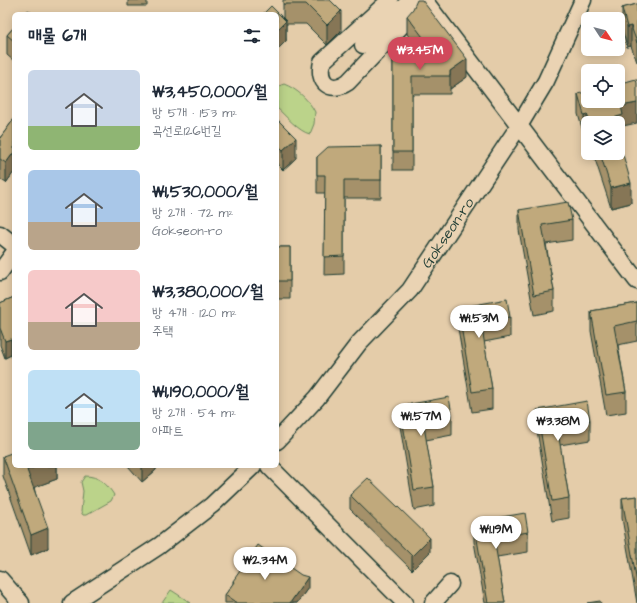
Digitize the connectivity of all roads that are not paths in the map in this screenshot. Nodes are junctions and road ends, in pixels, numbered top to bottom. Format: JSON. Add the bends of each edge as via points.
{"nodes":[{"id":1,"x":390,"y":0,"type":"edge"},
{"id":2,"x":411,"y":0,"type":"edge"},
{"id":3,"x":424,"y":0,"type":"edge"},
{"id":4,"x":583,"y":0,"type":"edge"},
{"id":5,"x":363,"y":45,"type":"dead end"},
{"id":6,"x":520,"y":126,"type":"junction"},
{"id":7,"x":0,"y":234,"type":"edge"},
{"id":8,"x":12,"y":243,"type":"edge"},
{"id":9,"x":12,"y":256,"type":"edge"},
{"id":10,"x":0,"y":272,"type":"edge"},
{"id":11,"x":637,"y":281,"type":"edge"},
{"id":12,"x":279,"y":439,"type":"edge"},
{"id":13,"x":251,"y":468,"type":"edge"},
{"id":14,"x":271,"y":468,"type":"edge"},
{"id":15,"x":0,"y":579,"type":"edge"},
{"id":16,"x":450,"y":584,"type":"dead end"},
{"id":17,"x":21,"y":603,"type":"edge"},
{"id":18,"x":72,"y":603,"type":"edge"},
{"id":19,"x":405,"y":603,"type":"edge"},
{"id":20,"x":433,"y":603,"type":"edge"}],
"edges":[{"from":1,"to":2,"type":"street","via":[[322,62],[321,74],[325,84],[336,87],[348,82],[406,21]]},
{"from":2,"to":5,"type":"street"},
{"from":3,"to":6,"type":"street"},
{"from":4,"to":6,"type":"street","name":"Gokseon-ro","via":[[546,81]]},
{"from":6,"to":11,"type":"street"},
{"from":6,"to":12,"type":"street","name":"Gokseon-ro","via":[[410,290],[360,343],[317,398]]},
{"from":7,"to":8,"type":"street"},
{"from":9,"to":10,"type":"street"},
{"from":13,"to":18,"type":"street","via":[[212,505],[159,546]]},
{"from":14,"to":19,"type":"street"},
{"from":15,"to":17,"type":"street"},
{"from":16,"to":20,"type":"street"}]}
